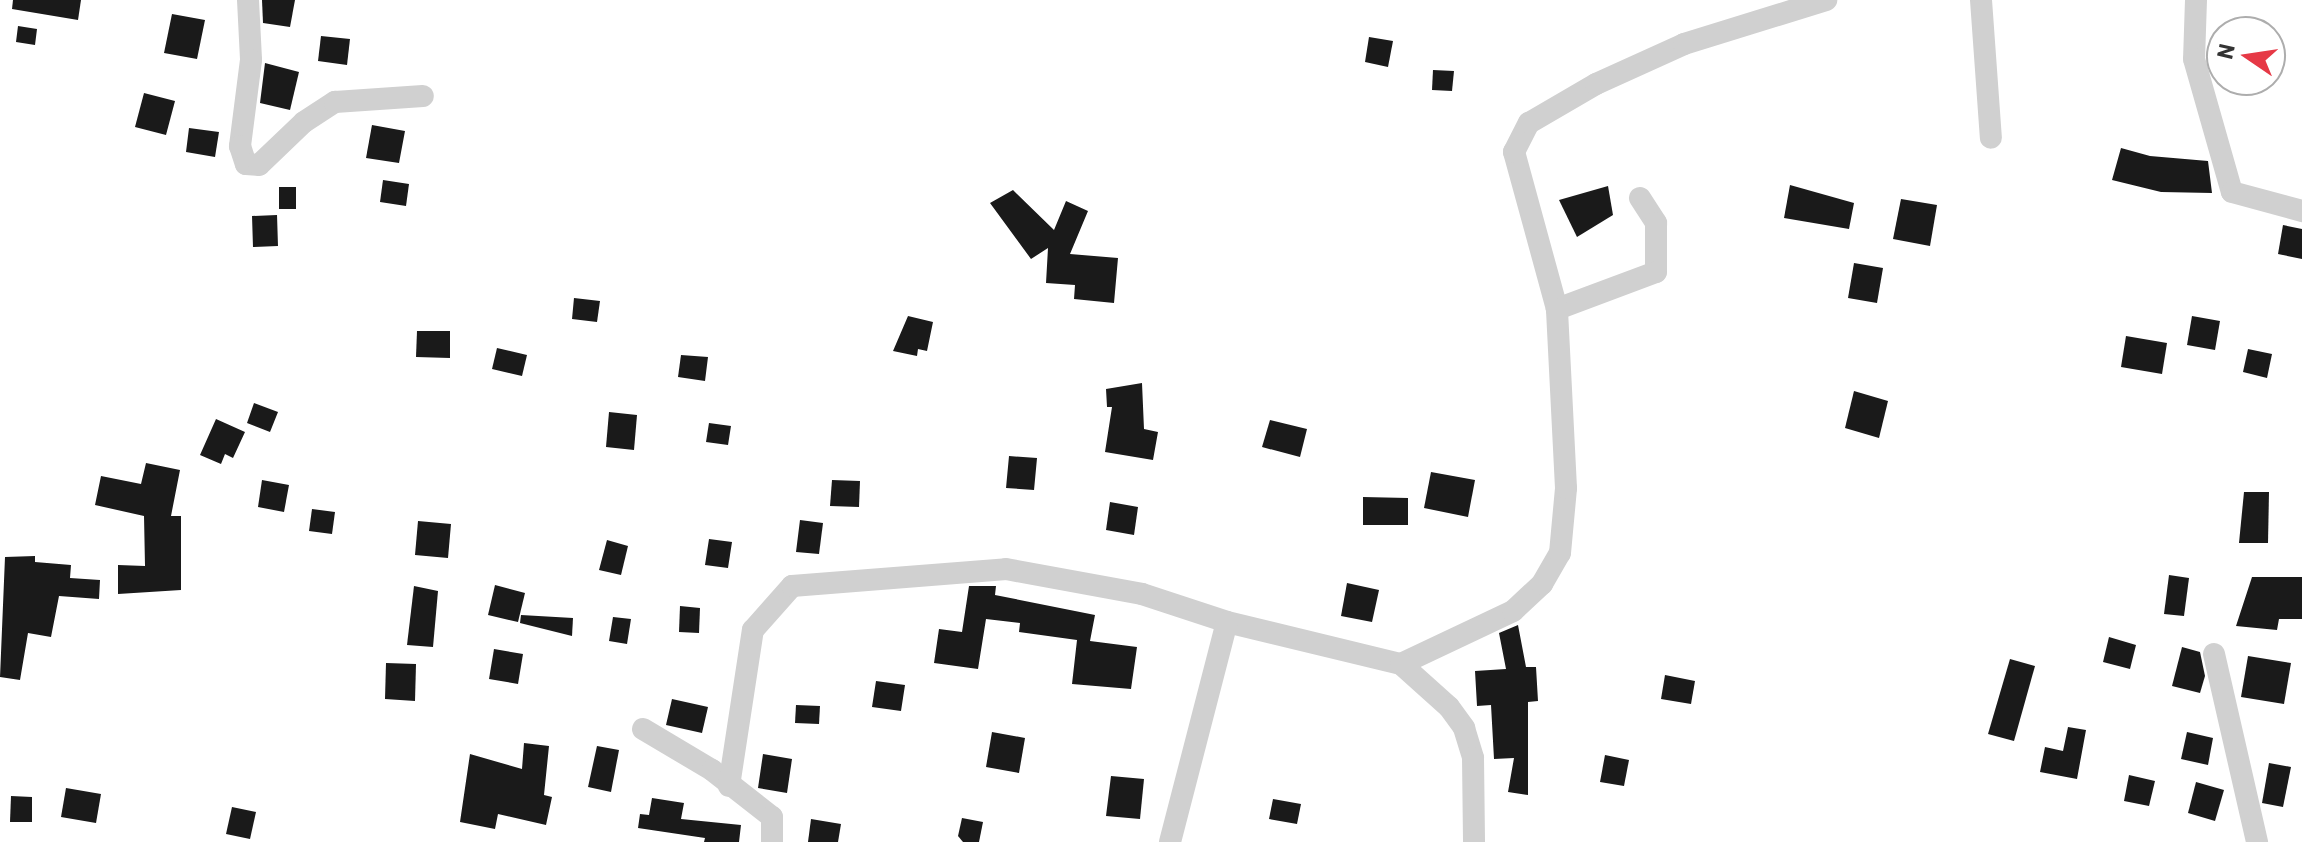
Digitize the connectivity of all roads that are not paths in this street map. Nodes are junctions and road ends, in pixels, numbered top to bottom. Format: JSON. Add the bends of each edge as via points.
{"nodes":[{"id":1,"x":248,"y":0,"type":"edge"},
{"id":2,"x":1826,"y":0,"type":"edge"},
{"id":3,"x":1981,"y":0,"type":"edge"},
{"id":4,"x":2196,"y":0,"type":"edge"},
{"id":5,"x":423,"y":96,"type":"dead end"},
{"id":6,"x":1991,"y":138,"type":"dead end"},
{"id":7,"x":1640,"y":198,"type":"dead end"},
{"id":8,"x":2302,"y":211,"type":"edge"},
{"id":9,"x":1557,"y":309,"type":"junction"},
{"id":10,"x":1227,"y":622,"type":"junction"},
{"id":11,"x":2214,"y":654,"type":"dead end"},
{"id":12,"x":1401,"y":664,"type":"junction"},
{"id":13,"x":643,"y":729,"type":"dead end"},
{"id":14,"x":729,"y":786,"type":"junction"},
{"id":15,"x":772,"y":842,"type":"edge"},
{"id":16,"x":1170,"y":842,"type":"edge"},
{"id":17,"x":1474,"y":842,"type":"edge"},
{"id":18,"x":2257,"y":842,"type":"edge"}],
"edges":[{"from":1,"to":5,"type":"street","via":[[251,60],[240,146],[246,164],[259,165],[304,122],[335,102]]},
{"from":2,"to":9,"type":"street","via":[[1684,44],[1596,84],[1529,123],[1514,152]]},
{"from":3,"to":6,"type":"street"},
{"from":4,"to":8,"type":"street","via":[[2194,59],[2232,192]]},
{"from":7,"to":9,"type":"street","via":[[1656,223],[1656,272]]},
{"from":9,"to":12,"type":"street","via":[[1566,488],[1560,553],[1542,584],[1513,611]]},
{"from":10,"to":12,"type":"street"},
{"from":10,"to":14,"type":"street","via":[[1142,594],[1006,569],[792,586],[753,630]]},
{"from":10,"to":16,"type":"street"},
{"from":11,"to":18,"type":"street"},
{"from":12,"to":17,"type":"street","via":[[1449,707],[1464,728],[1473,758]]},
{"from":13,"to":14,"type":"street"},
{"from":14,"to":15,"type":"street","via":[[772,817]]}]}
